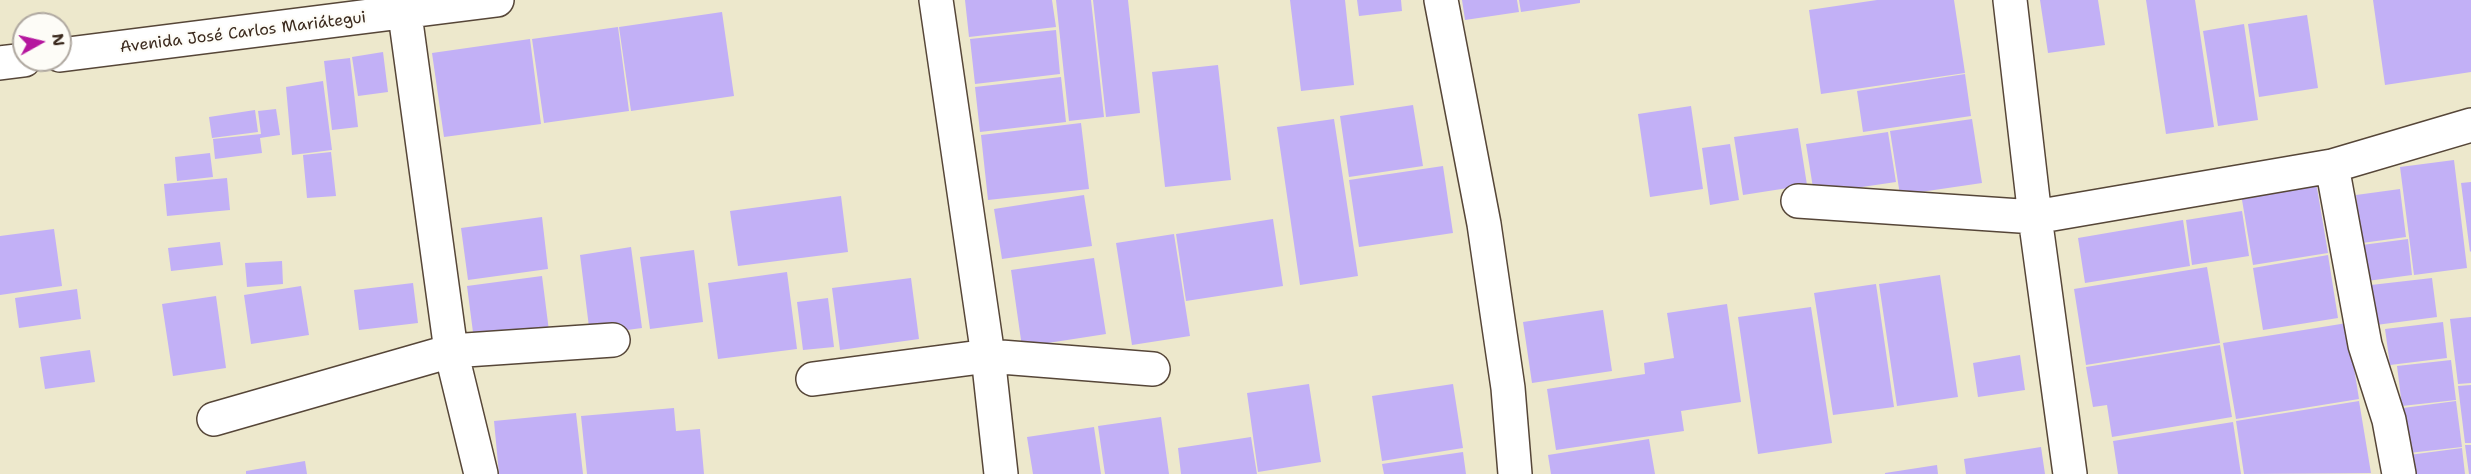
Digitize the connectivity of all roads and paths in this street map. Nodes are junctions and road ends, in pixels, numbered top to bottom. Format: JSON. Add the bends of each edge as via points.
{"nodes":[{"id":1,"x":497,"y":0,"type":"edge"},
{"id":2,"x":936,"y":0,"type":"edge"},
{"id":3,"x":1441,"y":0,"type":"edge"},
{"id":4,"x":2010,"y":0,"type":"edge"},
{"id":5,"x":404,"y":6,"type":"edge"},
{"id":6,"x":72,"y":54,"type":"edge"},
{"id":7,"x":2471,"y":125,"type":"edge"},
{"id":8,"x":2332,"y":166,"type":"junction"},
{"id":9,"x":1798,"y":201,"type":"dead end"},
{"id":10,"x":2035,"y":217,"type":"junction"},
{"id":11,"x":613,"y":340,"type":"dead end"},
{"id":12,"x":451,"y":351,"type":"junction"},
{"id":13,"x":988,"y":356,"type":"junction"},
{"id":14,"x":1153,"y":369,"type":"dead end"},
{"id":15,"x":813,"y":379,"type":"dead end"},
{"id":16,"x":214,"y":419,"type":"dead end"},
{"id":17,"x":481,"y":474,"type":"edge"},
{"id":18,"x":1001,"y":474,"type":"edge"},
{"id":19,"x":1515,"y":474,"type":"edge"},
{"id":20,"x":2070,"y":474,"type":"edge"},
{"id":21,"x":2399,"y":474,"type":"edge"}],
"edges":[{"from":1,"to":5,"type":"street","name":"Avenida José Carlos Mariátegui"},
{"from":2,"to":13,"type":"street"},
{"from":3,"to":19,"type":"street","via":[[1484,224],[1508,388]]},
{"from":4,"to":10,"type":"street"},
{"from":5,"to":6,"type":"street","name":"Avenida José Carlos Mariátegui"},
{"from":5,"to":12,"type":"street"},
{"from":7,"to":8,"type":"street"},
{"from":8,"to":10,"type":"street"},
{"from":8,"to":21,"type":"street","via":[[2365,345],[2389,420]]},
{"from":9,"to":10,"type":"street"},
{"from":10,"to":20,"type":"street"},
{"from":11,"to":12,"type":"street"},
{"from":12,"to":16,"type":"street"},
{"from":12,"to":17,"type":"street"},
{"from":13,"to":14,"type":"street"},
{"from":13,"to":15,"type":"street"},
{"from":13,"to":18,"type":"street"}]}
